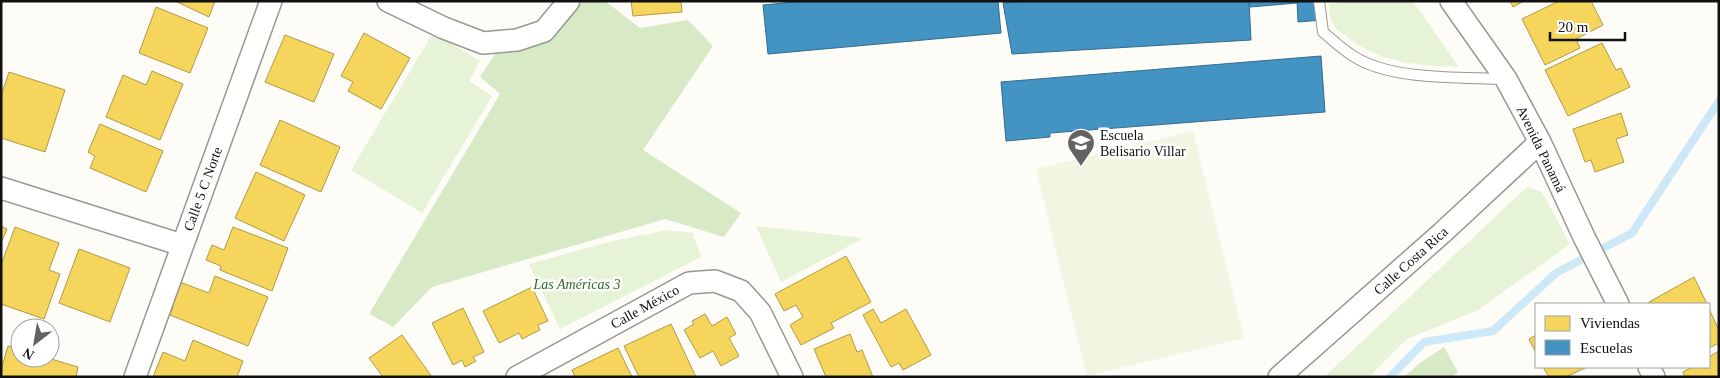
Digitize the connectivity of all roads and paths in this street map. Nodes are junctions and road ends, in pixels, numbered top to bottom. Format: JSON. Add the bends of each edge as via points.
{"nodes":[{"id":1,"x":271,"y":1,"type":"edge"},
{"id":2,"x":388,"y":1,"type":"edge"},
{"id":3,"x":569,"y":1,"type":"edge"},
{"id":4,"x":1319,"y":1,"type":"edge"},
{"id":5,"x":1450,"y":1,"type":"edge"},
{"id":6,"x":1506,"y":79,"type":"junction"},
{"id":7,"x":1540,"y":142,"type":"junction"},
{"id":8,"x":1,"y":188,"type":"edge"},
{"id":9,"x":182,"y":245,"type":"junction"},
{"id":10,"x":1617,"y":303,"type":"edge"},
{"id":11,"x":135,"y":377,"type":"edge"},
{"id":12,"x":518,"y":377,"type":"edge"},
{"id":13,"x":792,"y":377,"type":"edge"},
{"id":14,"x":1279,"y":377,"type":"edge"}],
"edges":[{"from":1,"to":9,"type":"street","name":"Calle 5 C Norte"},
{"from":2,"to":3,"type":"street","via":[[483,43],[517,40],[544,31]]},
{"from":4,"to":6,"type":"lane","via":[[1323,32],[1345,51],[1376,67],[1398,73]]},
{"from":5,"to":6,"type":"street","name":"Avenida Panamá"},
{"from":6,"to":7,"type":"street","name":"Avenida Panamá"},
{"from":7,"to":10,"type":"street","name":"Avenida Panamá"},
{"from":7,"to":14,"type":"street","name":"Calle Costa Rica"},
{"from":8,"to":9,"type":"street"},
{"from":9,"to":11,"type":"street","name":"Calle 5 C Norte"},
{"from":12,"to":13,"type":"street","name":"Calle México","via":[[688,283],[715,281],[741,291],[760,312]]}]}
